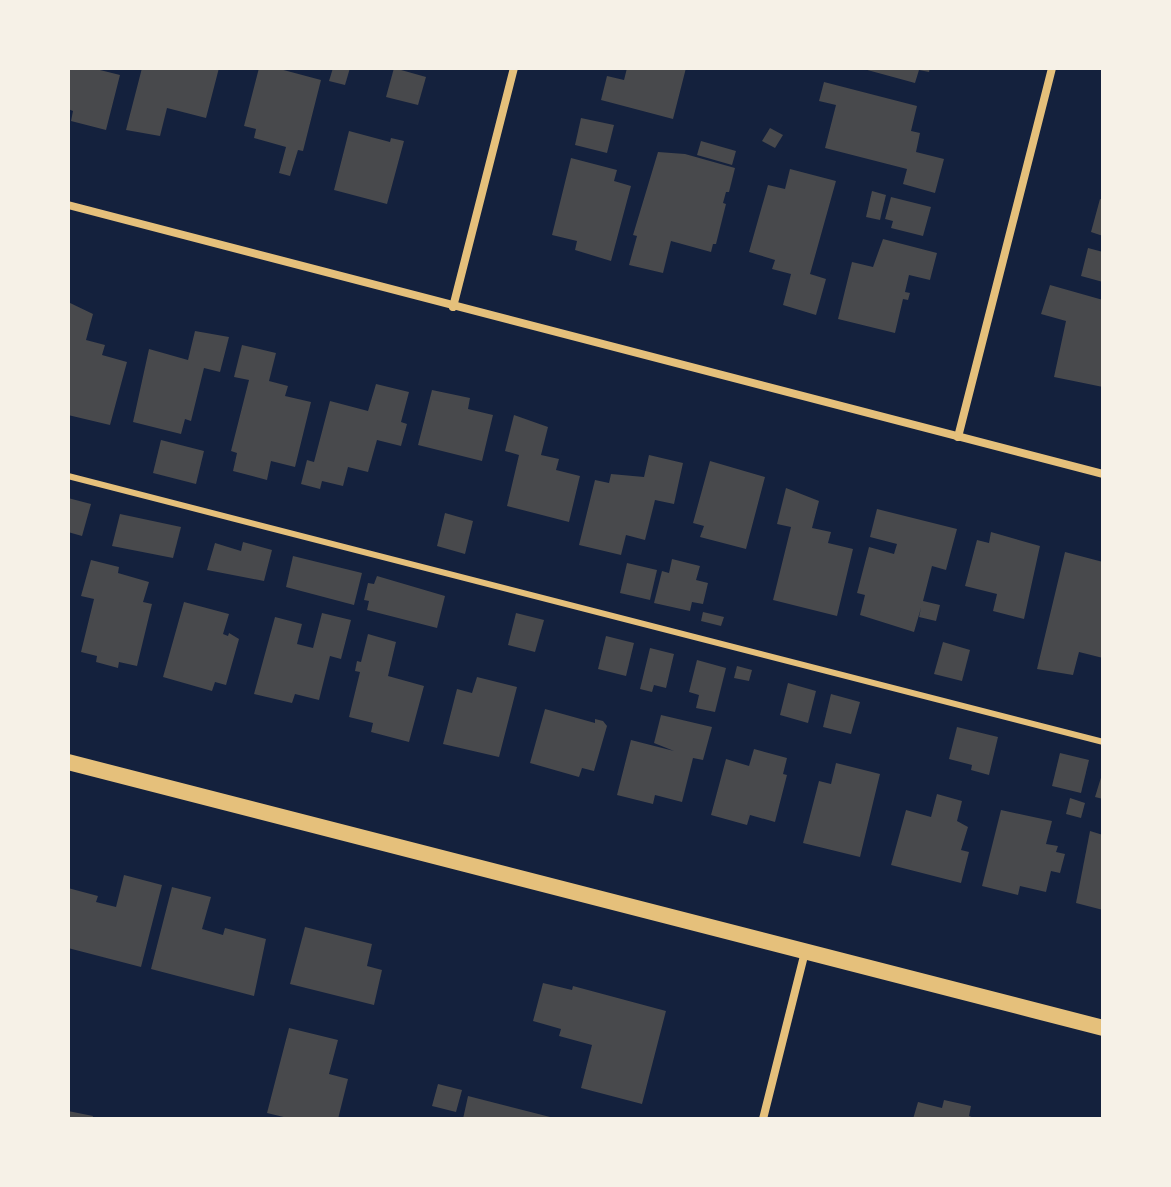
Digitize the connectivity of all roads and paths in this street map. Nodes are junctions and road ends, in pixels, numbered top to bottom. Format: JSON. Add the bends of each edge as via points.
{"nodes":[{"id":1,"x":514,"y":68,"type":"edge"},
{"id":2,"x":1052,"y":68,"type":"edge"},
{"id":3,"x":68,"y":205,"type":"edge"},
{"id":4,"x":453,"y":307,"type":"junction"},
{"id":5,"x":958,"y":437,"type":"junction"},
{"id":6,"x":1103,"y":474,"type":"edge"},
{"id":7,"x":68,"y":476,"type":"edge"},
{"id":8,"x":1103,"y":742,"type":"edge"},
{"id":9,"x":68,"y":762,"type":"edge"},
{"id":10,"x":805,"y":952,"type":"junction"},
{"id":11,"x":1103,"y":1028,"type":"edge"},
{"id":12,"x":763,"y":1119,"type":"edge"}],
"edges":[{"from":1,"to":4,"type":"street"},
{"from":2,"to":5,"type":"street"},
{"from":3,"to":4,"type":"street"},
{"from":4,"to":5,"type":"street"},
{"from":5,"to":6,"type":"street"},
{"from":7,"to":8,"type":"lane"},
{"from":9,"to":10,"type":"main road"},
{"from":10,"to":11,"type":"main road"},
{"from":10,"to":12,"type":"street"}]}
